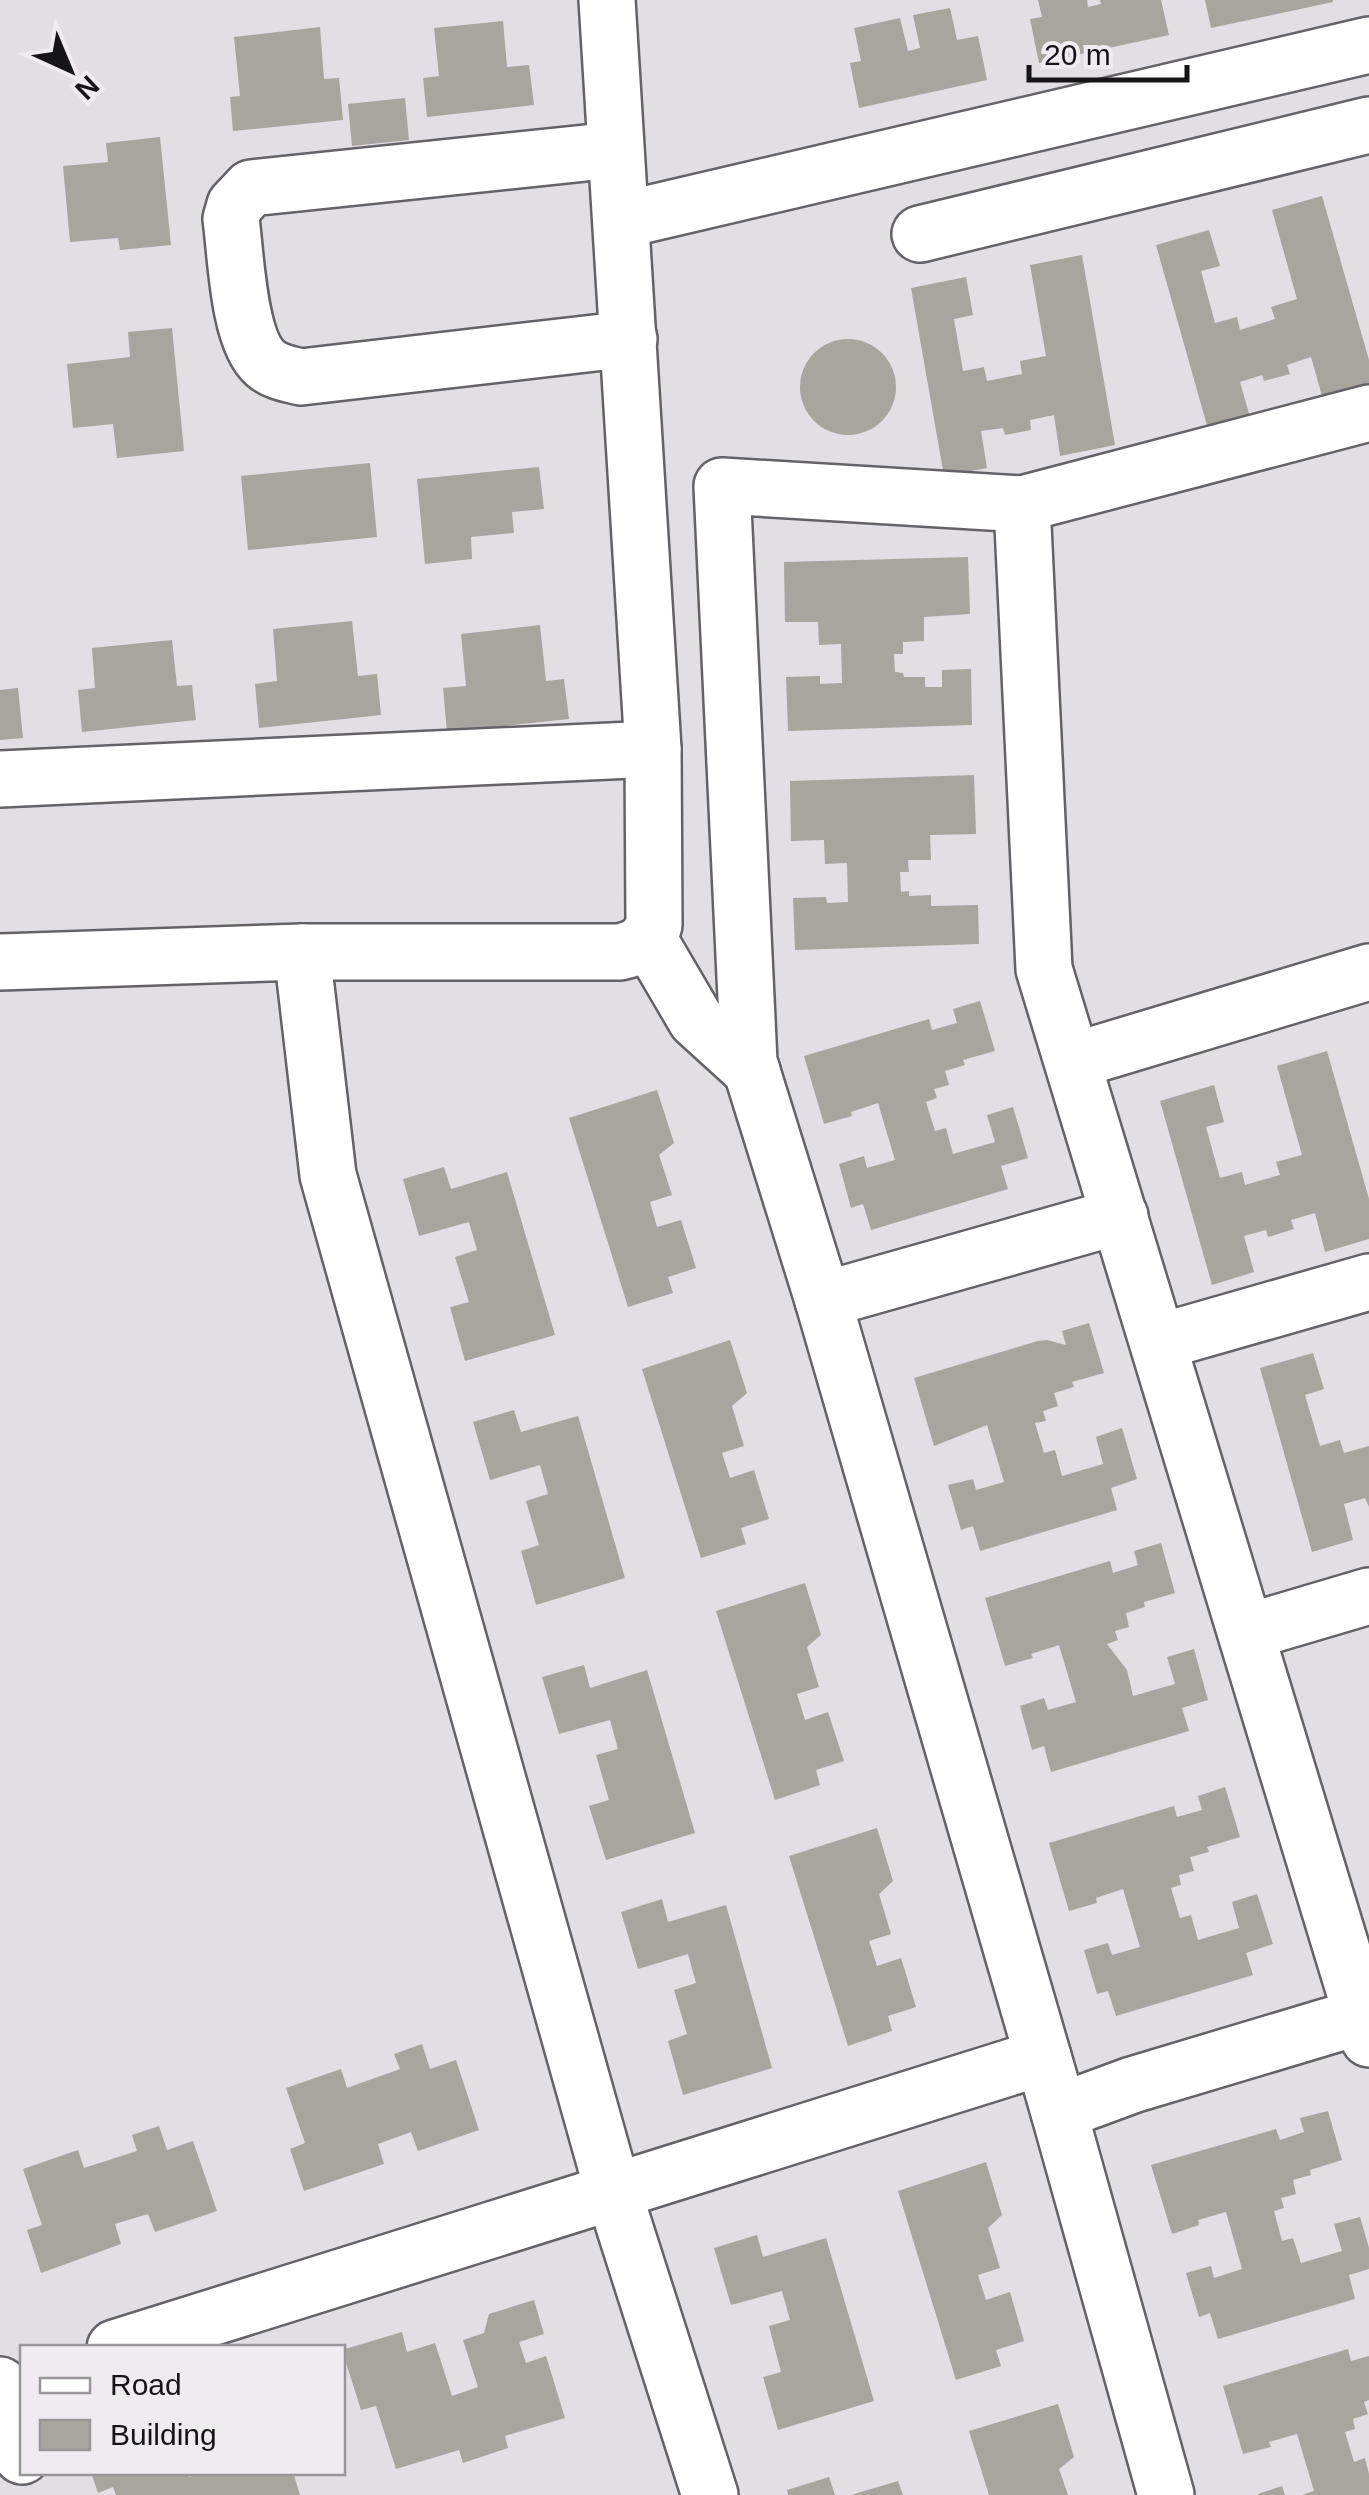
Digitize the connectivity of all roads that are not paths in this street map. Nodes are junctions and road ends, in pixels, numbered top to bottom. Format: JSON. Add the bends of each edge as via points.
{"nodes":[{"id":1,"x":607,"y":0,"type":"edge"},
{"id":2,"x":1369,"y":45,"type":"edge"},
{"id":3,"x":1369,"y":125,"type":"edge"},
{"id":4,"x":614,"y":150,"type":"junction"},
{"id":5,"x":622,"y":220,"type":"junction"},
{"id":6,"x":920,"y":234,"type":"dead end"},
{"id":7,"x":629,"y":339,"type":"junction"},
{"id":8,"x":1369,"y":413,"type":"edge"},
{"id":9,"x":1022,"y":504,"type":"junction"},
{"id":10,"x":653,"y":749,"type":"junction"},
{"id":11,"x":0,"y":779,"type":"edge"},
{"id":12,"x":648,"y":938,"type":"junction"},
{"id":13,"x":302,"y":952,"type":"junction"},
{"id":14,"x":0,"y":962,"type":"edge"},
{"id":15,"x":1369,"y":972,"type":"edge"},
{"id":16,"x":1072,"y":1062,"type":"junction"},
{"id":17,"x":752,"y":1071,"type":"junction"},
{"id":18,"x":1120,"y":1216,"type":"junction"},
{"id":19,"x":1369,"y":1282,"type":"edge"},
{"id":20,"x":823,"y":1300,"type":"junction"},
{"id":21,"x":1159,"y":1342,"type":"junction"},
{"id":22,"x":1369,"y":1596,"type":"edge"},
{"id":23,"x":1248,"y":1632,"type":"junction"},
{"id":24,"x":1365,"y":2028,"type":"edge"},
{"id":25,"x":1043,"y":2058,"type":"junction"},
{"id":26,"x":1059,"y":2112,"type":"junction"},
{"id":27,"x":613,"y":2191,"type":"junction"},
{"id":28,"x":125,"y":2345,"type":"edge"},
{"id":29,"x":0,"y":2384,"type":"edge"},
{"id":30,"x":20,"y":2449,"type":"edge"},
{"id":31,"x":710,"y":2495,"type":"edge"},
{"id":32,"x":1166,"y":2495,"type":"edge"}],
"edges":[{"from":1,"to":4,"type":"lane"},
{"from":2,"to":5,"type":"lane"},
{"from":3,"to":6,"type":"lane"},
{"from":4,"to":5,"type":"lane"},
{"from":4,"to":7,"type":"lane","via":[[251,188],[231,219],[249,342],[280,372],[301,377]]},
{"from":5,"to":7,"type":"lane"},
{"from":7,"to":10,"type":"lane"},
{"from":8,"to":9,"type":"lane"},
{"from":9,"to":16,"type":"lane","via":[[1044,969]]},
{"from":9,"to":17,"type":"lane","via":[[722,486]]},
{"from":10,"to":11,"type":"lane"},
{"from":10,"to":12,"type":"lane","via":[[654,925]]},
{"from":12,"to":13,"type":"lane","via":[[620,952]]},
{"from":12,"to":17,"type":"lane","via":[[696,1020]]},
{"from":13,"to":14,"type":"lane"},
{"from":13,"to":27,"type":"lane","via":[[328,1175]]},
{"from":15,"to":16,"type":"lane"},
{"from":16,"to":18,"type":"lane"},
{"from":17,"to":20,"type":"lane"},
{"from":18,"to":20,"type":"lane"},
{"from":18,"to":21,"type":"lane"},
{"from":19,"to":21,"type":"lane"},
{"from":20,"to":25,"type":"lane"},
{"from":21,"to":23,"type":"lane"},
{"from":22,"to":23,"type":"lane"},
{"from":23,"to":24,"type":"lane"},
{"from":24,"to":26,"type":"lane","via":[[1132,2084]]},
{"from":25,"to":26,"type":"lane"},
{"from":25,"to":27,"type":"lane"},
{"from":26,"to":32,"type":"lane"},
{"from":27,"to":28,"type":"lane"},
{"from":27,"to":31,"type":"lane"},
{"from":29,"to":30,"type":"lane"}]}
